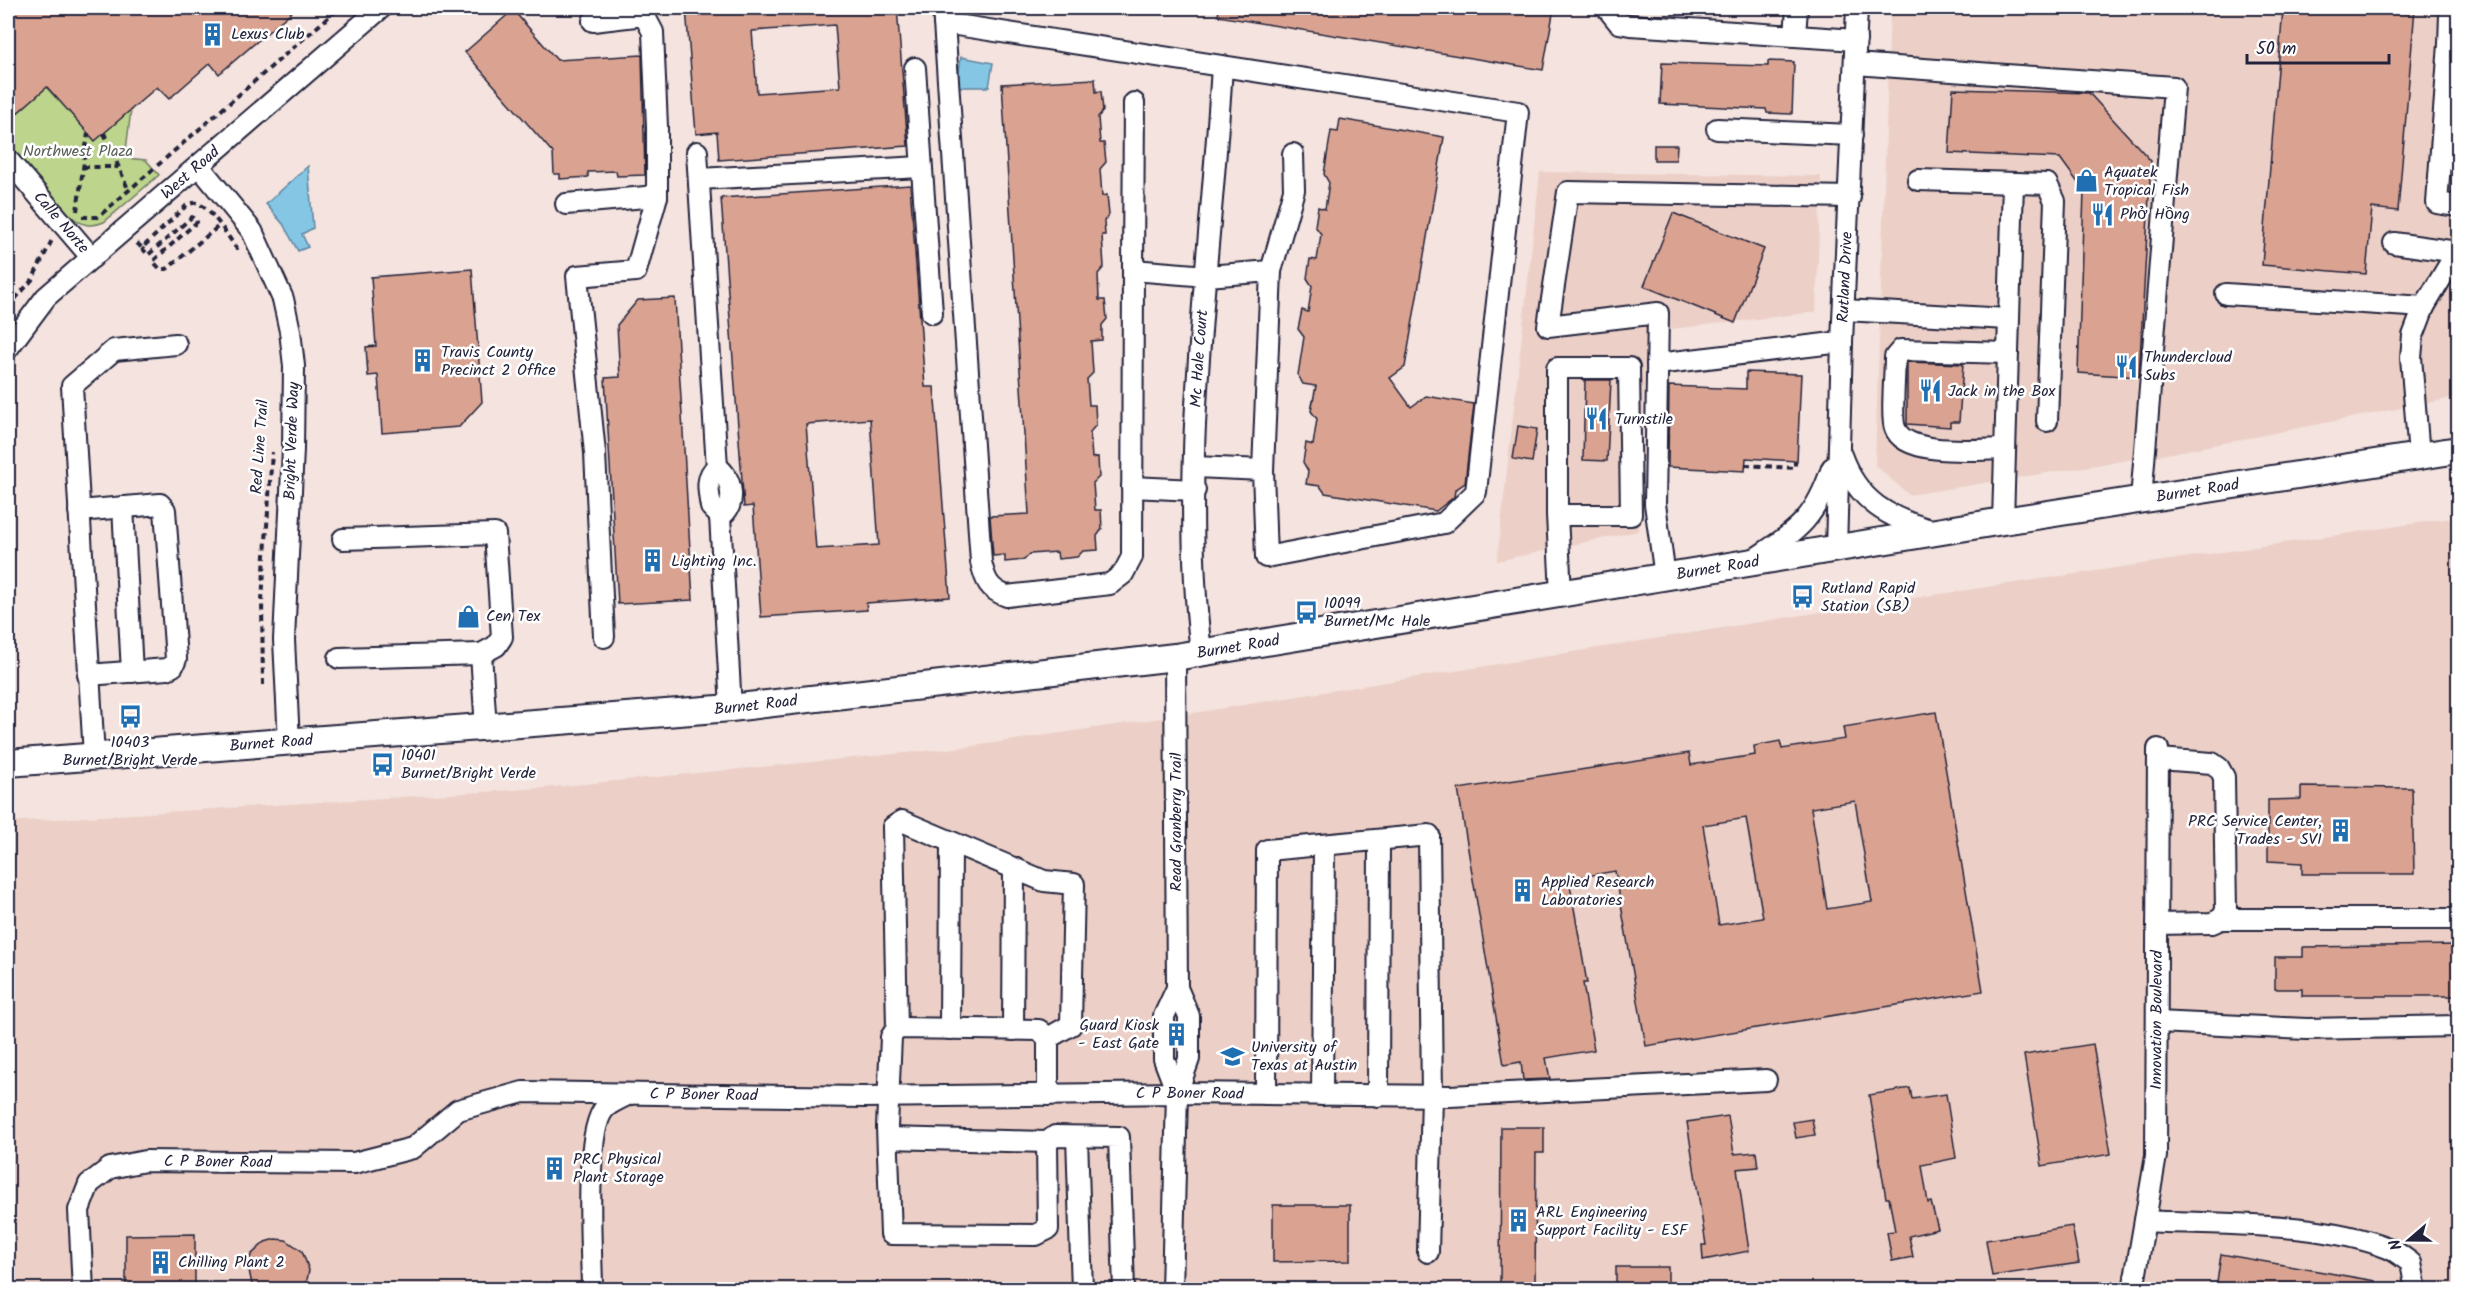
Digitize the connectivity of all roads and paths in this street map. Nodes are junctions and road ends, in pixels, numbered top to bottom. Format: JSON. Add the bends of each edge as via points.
{"nodes":[{"id":1,"x":339,"y":8,"type":"edge"},
{"id":2,"x":381,"y":8,"type":"edge"},
{"id":3,"x":1607,"y":8,"type":"edge"},
{"id":4,"x":1797,"y":8,"type":"edge"},
{"id":5,"x":1857,"y":8,"type":"edge"},
{"id":6,"x":2458,"y":10,"type":"edge"},
{"id":7,"x":943,"y":15,"type":"edge"},
{"id":8,"x":593,"y":21,"type":"dead end"},
{"id":9,"x":1795,"y":36,"type":"junction"},
{"id":10,"x":1856,"y":40,"type":"junction"},
{"id":11,"x":2454,"y":45,"type":"edge"},
{"id":12,"x":1855,"y":64,"type":"junction"},
{"id":13,"x":1222,"y":66,"type":"junction"},
{"id":14,"x":915,"y":68,"type":"dead end"},
{"id":15,"x":1134,"y":103,"type":"dead end"},
{"id":16,"x":1717,"y":129,"type":"dead end"},
{"id":17,"x":88,"y":133,"type":"dead end"},
{"id":18,"x":104,"y":133,"type":"dead end"},
{"id":19,"x":1852,"y":135,"type":"junction"},
{"id":20,"x":697,"y":152,"type":"dead end"},
{"id":21,"x":1293,"y":154,"type":"dead end"},
{"id":22,"x":8,"y":160,"type":"edge"},
{"id":23,"x":199,"y":166,"type":"junction"},
{"id":24,"x":83,"y":167,"type":"junction"},
{"id":25,"x":118,"y":167,"type":"junction"},
{"id":26,"x":921,"y":167,"type":"junction"},
{"id":27,"x":699,"y":179,"type":"junction"},
{"id":28,"x":1918,"y":180,"type":"dead end"},
{"id":29,"x":2013,"y":183,"type":"junction"},
{"id":30,"x":129,"y":191,"type":"junction"},
{"id":31,"x":657,"y":196,"type":"junction"},
{"id":32,"x":1850,"y":197,"type":"junction"},
{"id":33,"x":566,"y":204,"type":"dead end"},
{"id":34,"x":2458,"y":206,"type":"edge"},
{"id":35,"x":220,"y":225,"type":"junction"},
{"id":36,"x":55,"y":235,"type":"dead end"},
{"id":37,"x":137,"y":243,"type":"dead end"},
{"id":38,"x":2394,"y":243,"type":"dead end"},
{"id":39,"x":142,"y":248,"type":"junction"},
{"id":40,"x":2458,"y":251,"type":"edge"},
{"id":41,"x":92,"y":258,"type":"junction"},
{"id":42,"x":245,"y":261,"type":"dead end"},
{"id":43,"x":1133,"y":270,"type":"junction"},
{"id":44,"x":1271,"y":271,"type":"junction"},
{"id":45,"x":1207,"y":276,"type":"junction"},
{"id":46,"x":2226,"y":294,"type":"dead end"},
{"id":47,"x":8,"y":307,"type":"edge"},
{"id":48,"x":2424,"y":307,"type":"junction"},
{"id":49,"x":1844,"y":310,"type":"junction"},
{"id":50,"x":932,"y":313,"type":"dead end"},
{"id":51,"x":2008,"y":319,"type":"junction"},
{"id":52,"x":1842,"y":342,"type":"junction"},
{"id":53,"x":176,"y":344,"type":"dead end"},
{"id":54,"x":8,"y":348,"type":"edge"},
{"id":55,"x":2008,"y":353,"type":"junction"},
{"id":56,"x":1657,"y":364,"type":"junction"},
{"id":57,"x":2046,"y":421,"type":"dead end"},
{"id":58,"x":272,"y":445,"type":"dead end"},
{"id":59,"x":1839,"y":448,"type":"junction"},
{"id":60,"x":2005,"y":449,"type":"junction"},
{"id":61,"x":2458,"y":450,"type":"edge"},
{"id":62,"x":2419,"y":456,"type":"junction"},
{"id":63,"x":1795,"y":461,"type":"dead end"},
{"id":64,"x":1746,"y":465,"type":"dead end"},
{"id":65,"x":1195,"y":467,"type":"junction"},
{"id":66,"x":1263,"y":470,"type":"junction"},
{"id":67,"x":1132,"y":487,"type":"junction"},
{"id":68,"x":1195,"y":490,"type":"junction"},
{"id":69,"x":2142,"y":500,"type":"junction"},
{"id":70,"x":123,"y":507,"type":"junction"},
{"id":71,"x":79,"y":511,"type":"junction"},
{"id":72,"x":1557,"y":515,"type":"junction"},
{"id":73,"x":2003,"y":521,"type":"junction"},
{"id":74,"x":1940,"y":532,"type":"junction"},
{"id":75,"x":343,"y":539,"type":"dead end"},
{"id":76,"x":1836,"y":549,"type":"junction"},
{"id":77,"x":1749,"y":563,"type":"junction"},
{"id":78,"x":1665,"y":577,"type":"junction"},
{"id":79,"x":1561,"y":594,"type":"junction"},
{"id":80,"x":604,"y":637,"type":"dead end"},
{"id":81,"x":1201,"y":652,"type":"junction"},
{"id":82,"x":481,"y":654,"type":"junction"},
{"id":83,"x":1175,"y":657,"type":"junction"},
{"id":84,"x":339,"y":658,"type":"dead end"},
{"id":85,"x":132,"y":672,"type":"junction"},
{"id":86,"x":88,"y":675,"type":"junction"},
{"id":87,"x":263,"y":685,"type":"dead end"},
{"id":88,"x":731,"y":708,"type":"junction"},
{"id":89,"x":486,"y":728,"type":"junction"},
{"id":90,"x":289,"y":742,"type":"junction"},
{"id":91,"x":94,"y":756,"type":"junction"},
{"id":92,"x":8,"y":763,"type":"edge"},
{"id":93,"x":1379,"y":840,"type":"junction"},
{"id":94,"x":951,"y":842,"type":"junction"},
{"id":95,"x":1324,"y":845,"type":"junction"},
{"id":96,"x":1014,"y":868,"type":"junction"},
{"id":97,"x":2221,"y":919,"type":"junction"},
{"id":98,"x":2458,"y":919,"type":"edge"},
{"id":99,"x":2157,"y":924,"type":"junction"},
{"id":100,"x":2157,"y":1022,"type":"junction"},
{"id":101,"x":2458,"y":1026,"type":"edge"},
{"id":102,"x":897,"y":1028,"type":"junction"},
{"id":103,"x":950,"y":1029,"type":"junction"},
{"id":104,"x":1013,"y":1030,"type":"junction"},
{"id":105,"x":1048,"y":1038,"type":"junction"},
{"id":106,"x":1766,"y":1080,"type":"dead end"},
{"id":107,"x":629,"y":1094,"type":"junction"},
{"id":108,"x":1177,"y":1094,"type":"junction"},
{"id":109,"x":1266,"y":1094,"type":"junction"},
{"id":110,"x":1048,"y":1095,"type":"junction"},
{"id":111,"x":1322,"y":1095,"type":"junction"},
{"id":112,"x":889,"y":1096,"type":"junction"},
{"id":113,"x":1378,"y":1096,"type":"junction"},
{"id":114,"x":1441,"y":1096,"type":"junction"},
{"id":115,"x":1077,"y":1137,"type":"junction"},
{"id":116,"x":888,"y":1138,"type":"junction"},
{"id":117,"x":1047,"y":1142,"type":"junction"},
{"id":118,"x":2145,"y":1221,"type":"junction"},
{"id":119,"x":1428,"y":1252,"type":"dead end"},
{"id":120,"x":83,"y":1290,"type":"edge"},
{"id":121,"x":592,"y":1290,"type":"edge"},
{"id":122,"x":1082,"y":1290,"type":"edge"},
{"id":123,"x":1124,"y":1290,"type":"edge"},
{"id":124,"x":1172,"y":1290,"type":"edge"},
{"id":125,"x":2133,"y":1290,"type":"edge"},
{"id":126,"x":2416,"y":1290,"type":"edge"}],
"edges":[{"from":1,"to":30,"type":"path"},
{"from":2,"to":23,"type":"street","name":"West Road"},
{"from":3,"to":9,"type":"street","via":[[1619,23],[1630,25]]},
{"from":4,"to":9,"type":"street"},
{"from":5,"to":10,"type":"street","name":"Rutland Drive"},
{"from":6,"to":11,"type":"street","via":[[2450,14]]},
{"from":7,"to":13,"type":"street"},
{"from":7,"to":67,"type":"street","via":[[985,581],[995,592],[1007,596],[1110,584],[1123,574],[1132,557]]},
{"from":8,"to":31,"type":"street","via":[[644,15],[653,32]]},
{"from":9,"to":10,"type":"street"},
{"from":10,"to":12,"type":"street","name":"Rutland Drive"},
{"from":11,"to":34,"type":"street","via":[[2437,203]]},
{"from":12,"to":19,"type":"street","name":"Rutland Drive"},
{"from":12,"to":69,"type":"street","via":[[2174,87]]},
{"from":13,"to":45,"type":"street","name":"Mc Hale Court"},
{"from":13,"to":66,"type":"street","via":[[1518,112],[1476,492],[1444,524],[1266,557]]},
{"from":14,"to":26,"type":"street"},
{"from":15,"to":43,"type":"street"},
{"from":16,"to":19,"type":"street"},
{"from":17,"to":24,"type":"path"},
{"from":18,"to":25,"type":"path"},
{"from":19,"to":32,"type":"street","name":"Rutland Drive"},
{"from":20,"to":27,"type":"street"},
{"from":21,"to":44,"type":"street","via":[[1294,190]]},
{"from":22,"to":41,"type":"street","name":"Calle Norte"},
{"from":23,"to":41,"type":"street","name":"West Road"},
{"from":23,"to":90,"type":"street","name":"Bright Verde Way","via":[[252,231],[283,299],[290,331],[294,366],[293,449],[284,640]]},
{"from":24,"to":25,"type":"path"},
{"from":24,"to":30,"type":"path","via":[[75,218],[98,217]]},
{"from":25,"to":30,"type":"path"},
{"from":26,"to":27,"type":"street"},
{"from":26,"to":50,"type":"street"},
{"from":27,"to":88,"type":"street","via":[[717,467],[728,478],[730,493],[730,506],[720,516]]},
{"from":28,"to":29,"type":"street"},
{"from":29,"to":51,"type":"street"},
{"from":29,"to":57,"type":"street","via":[[2047,184],[2055,201]]},
{"from":31,"to":33,"type":"street"},
{"from":31,"to":80,"type":"street","via":[[636,271],[577,276],[595,453]]},
{"from":32,"to":49,"type":"street","name":"Rutland Drive"},
{"from":32,"to":56,"type":"street","via":[[1568,192],[1548,326],[1658,313]]},
{"from":35,"to":39,"type":"path","via":[[201,204],[191,203]]},
{"from":35,"to":39,"type":"path","via":[[167,269],[160,269],[153,261],[197,222],[192,217],[148,255]]},
{"from":35,"to":42,"type":"path"},
{"from":36,"to":47,"type":"path","via":[[32,280]]},
{"from":37,"to":39,"type":"path"},
{"from":38,"to":40,"type":"street"},
{"from":40,"to":48,"type":"street"},
{"from":41,"to":54,"type":"street","name":"West Road","via":[[46,297]]},
{"from":43,"to":45,"type":"street"},
{"from":43,"to":67,"type":"street"},
{"from":44,"to":45,"type":"street"},
{"from":44,"to":66,"type":"street"},
{"from":45,"to":65,"type":"street","name":"Mc Hale Court","via":[[1195,403]]},
{"from":46,"to":48,"type":"street"},
{"from":48,"to":62,"type":"street","via":[[2410,357]]},
{"from":49,"to":51,"type":"street"},
{"from":49,"to":52,"type":"street","name":"Rutland Drive"},
{"from":51,"to":55,"type":"street"},
{"from":52,"to":56,"type":"street"},
{"from":52,"to":59,"type":"street","name":"Rutland Drive"},
{"from":53,"to":71,"type":"street","via":[[114,350],[72,386]]},
{"from":55,"to":60,"type":"street"},
{"from":55,"to":60,"type":"street","via":[[1901,350],[1895,357],[1894,428],[1904,441],[1923,448]]},
{"from":56,"to":78,"type":"street","via":[[1655,504]]},
{"from":58,"to":87,"type":"path","name":"Red Line Trail","via":[[262,600]]},
{"from":59,"to":74,"type":"street","via":[[1853,482],[1876,507],[1911,524]]},
{"from":59,"to":76,"type":"street","name":"Rutland Drive"},
{"from":59,"to":77,"type":"street","via":[[1815,510],[1803,524]]},
{"from":60,"to":73,"type":"street"},
{"from":61,"to":62,"type":"main road","name":"Burnet Road"},
{"from":62,"to":69,"type":"main road","name":"Burnet Road"},
{"from":63,"to":64,"type":"path","via":[[1795,468]]},
{"from":65,"to":66,"type":"street"},
{"from":65,"to":68,"type":"street","name":"Mc Hale Court"},
{"from":67,"to":68,"type":"street"},
{"from":68,"to":81,"type":"street","name":"Mc Hale Court","via":[[1194,598]]},
{"from":69,"to":73,"type":"main road","name":"Burnet Road"},
{"from":70,"to":71,"type":"street"},
{"from":70,"to":85,"type":"street"},
{"from":70,"to":85,"type":"street","via":[[160,504],[165,510],[176,659],[174,666],[167,669]]},
{"from":71,"to":86,"type":"street"},
{"from":72,"to":72,"type":"street","via":[[1557,368],[1629,368],[1631,515]]},
{"from":72,"to":79,"type":"street"},
{"from":73,"to":74,"type":"main road","name":"Burnet Road"},
{"from":74,"to":76,"type":"main road","name":"Burnet Road"},
{"from":75,"to":82,"type":"street","via":[[495,534],[502,637],[496,646]]},
{"from":76,"to":77,"type":"main road","name":"Burnet Road"},
{"from":77,"to":78,"type":"main road","name":"Burnet Road"},
{"from":78,"to":79,"type":"main road","name":"Burnet Road"},
{"from":79,"to":81,"type":"main road","name":"Burnet Road"},
{"from":81,"to":83,"type":"main road","name":"Burnet Road"},
{"from":82,"to":84,"type":"street"},
{"from":82,"to":89,"type":"street"},
{"from":83,"to":88,"type":"main road","name":"Burnet Road"},
{"from":83,"to":108,"type":"street","name":"Read Granberry Trail","via":[[1177,988],[1189,1016],[1190,1059]]},
{"from":85,"to":86,"type":"street"},
{"from":86,"to":91,"type":"street"},
{"from":88,"to":89,"type":"main road","name":"Burnet Road"},
{"from":89,"to":90,"type":"main road","name":"Burnet Road"},
{"from":90,"to":91,"type":"main road","name":"Burnet Road"},
{"from":91,"to":92,"type":"main road","name":"Burnet Road"},
{"from":93,"to":95,"type":"street"},
{"from":93,"to":113,"type":"street"},
{"from":93,"to":114,"type":"street","via":[[1429,836]]},
{"from":94,"to":96,"type":"street"},
{"from":94,"to":102,"type":"street","via":[[902,821],[893,827]]},
{"from":94,"to":103,"type":"street"},
{"from":95,"to":109,"type":"street","via":[[1267,850]]},
{"from":95,"to":111,"type":"street"},
{"from":96,"to":104,"type":"street"},
{"from":96,"to":105,"type":"street","via":[[1044,881],[1074,884],[1071,1025]]},
{"from":97,"to":98,"type":"street"},
{"from":97,"to":99,"type":"street","via":[[2212,923]]},
{"from":97,"to":99,"type":"street","name":"Innovation Boulevard","via":[[2226,911],[2224,777],[2211,763],[2158,754]]},
{"from":99,"to":100,"type":"street","name":"Innovation Boulevard"},
{"from":100,"to":101,"type":"street","via":[[2307,1029]]},
{"from":100,"to":118,"type":"street","name":"Innovation Boulevard","via":[[2156,1156]]},
{"from":102,"to":103,"type":"street"},
{"from":102,"to":112,"type":"street","via":[[891,1037]]},
{"from":103,"to":104,"type":"street"},
{"from":104,"to":105,"type":"street","via":[[1039,1030]]},
{"from":105,"to":110,"type":"street"},
{"from":106,"to":114,"type":"street","name":"C P Boner Road"},
{"from":107,"to":112,"type":"street","name":"C P Boner Road"},
{"from":107,"to":120,"type":"street","name":"C P Boner Road","via":[[523,1092],[458,1110],[413,1148],[354,1163],[145,1161],[110,1167],[89,1184],[79,1210]]},
{"from":107,"to":121,"type":"street","via":[[605,1108],[592,1148]]},
{"from":108,"to":109,"type":"street","name":"C P Boner Road"},
{"from":108,"to":110,"type":"street","name":"C P Boner Road"},
{"from":108,"to":124,"type":"street","name":"Read Granberry Trail"},
{"from":109,"to":111,"type":"street","name":"C P Boner Road"},
{"from":110,"to":112,"type":"street","name":"C P Boner Road"},
{"from":111,"to":113,"type":"street","name":"C P Boner Road"},
{"from":112,"to":116,"type":"street"},
{"from":113,"to":114,"type":"street","name":"C P Boner Road"},
{"from":114,"to":119,"type":"street"},
{"from":115,"to":117,"type":"street","via":[[1055,1136]]},
{"from":115,"to":122,"type":"street"},
{"from":115,"to":123,"type":"street","via":[[1119,1137]]},
{"from":116,"to":117,"type":"street"},
{"from":116,"to":117,"type":"street","via":[[891,1234],[1036,1235],[1048,1229]]},
{"from":118,"to":125,"type":"street","name":"Innovation Boulevard"},
{"from":118,"to":126,"type":"street","via":[[2303,1228],[2353,1238],[2390,1248],[2411,1263]]}]}
